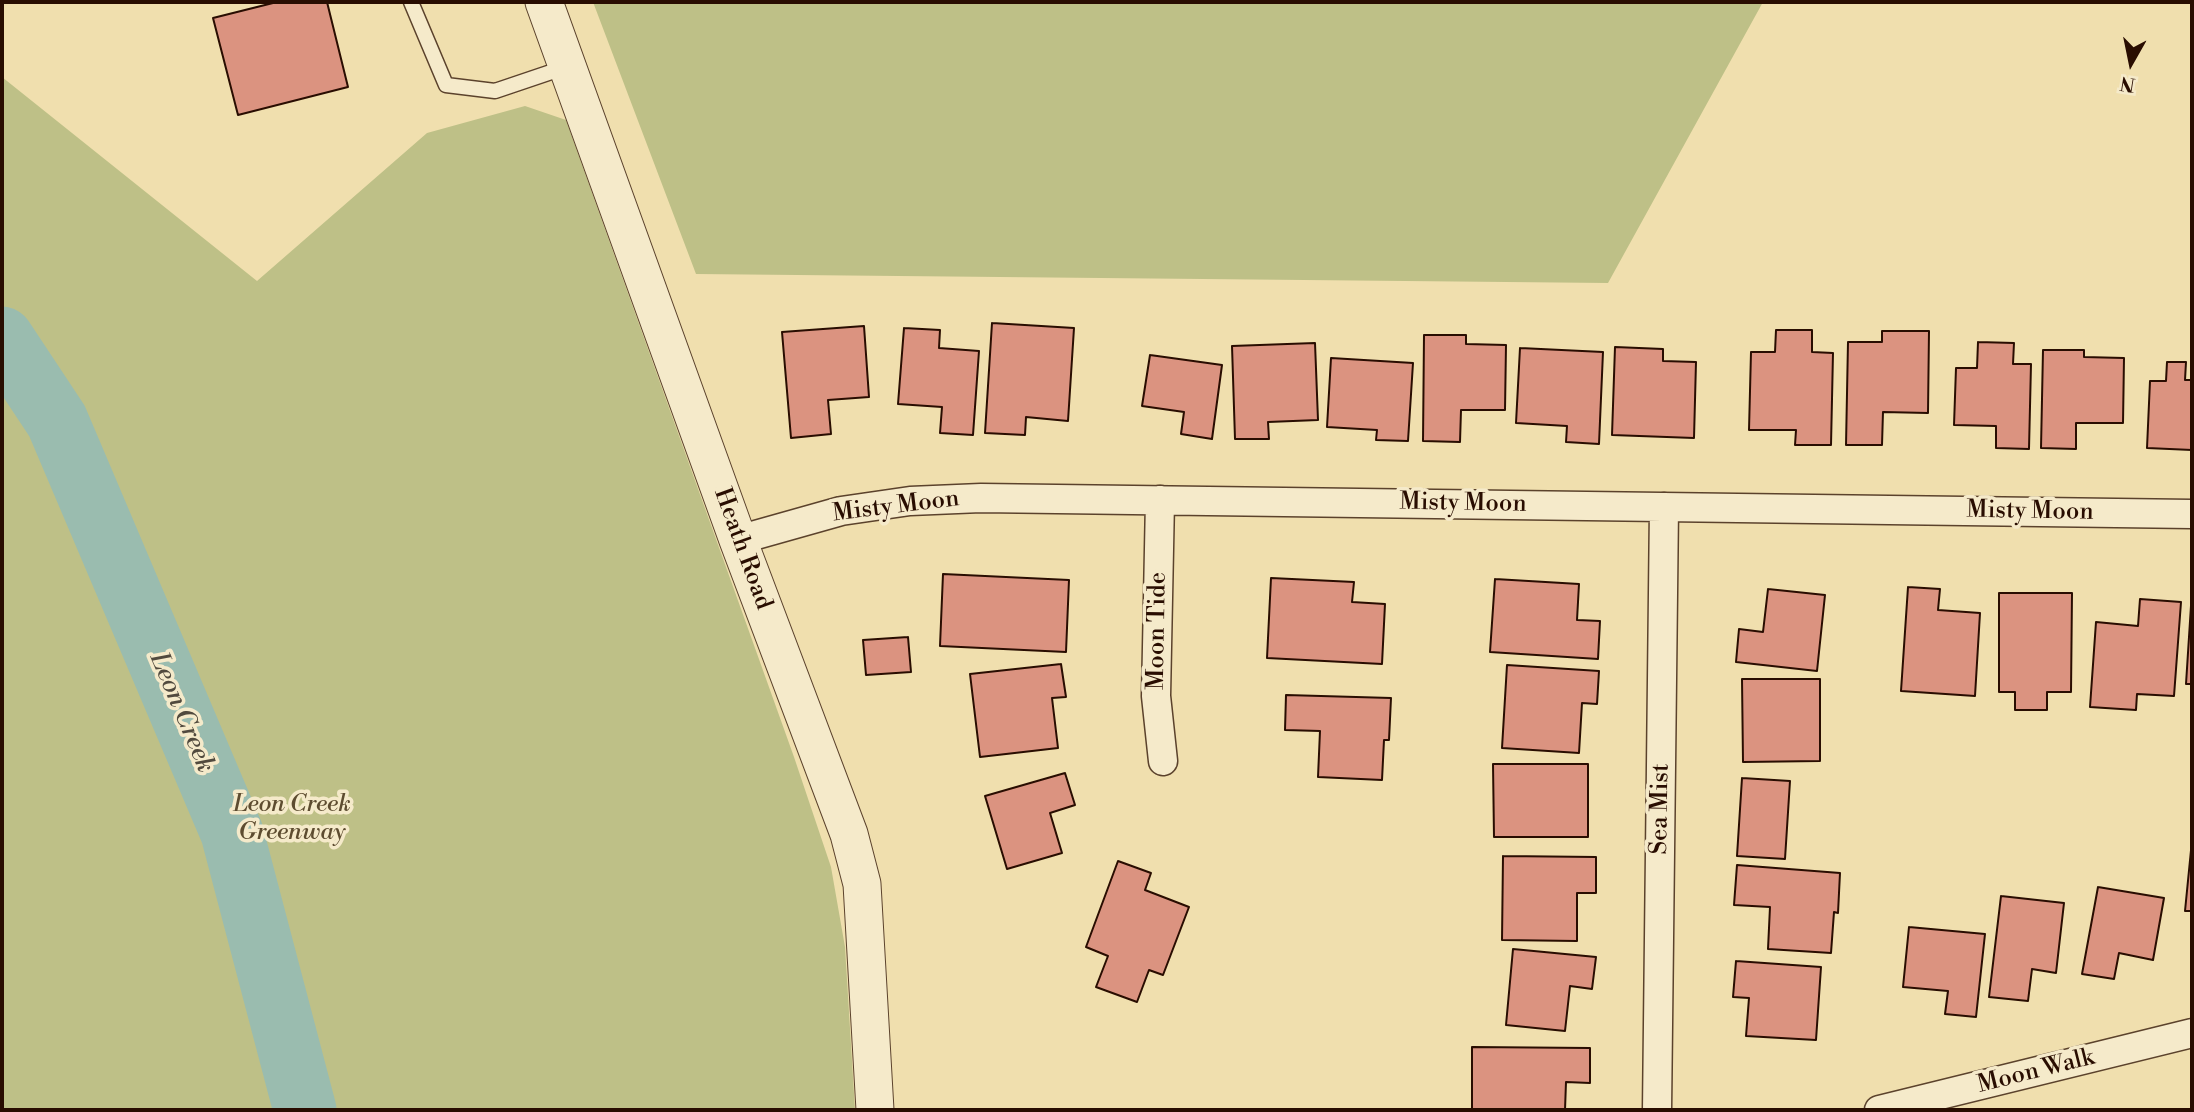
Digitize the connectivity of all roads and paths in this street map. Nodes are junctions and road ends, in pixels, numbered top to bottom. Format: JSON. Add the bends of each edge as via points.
{"nodes":[{"id":1,"x":411,"y":2,"type":"edge"},
{"id":2,"x":544,"y":2,"type":"edge"},
{"id":3,"x":568,"y":67,"type":"junction"},
{"id":4,"x":1160,"y":500,"type":"junction"},
{"id":5,"x":1664,"y":507,"type":"junction"},
{"id":6,"x":2192,"y":514,"type":"edge"},
{"id":7,"x":738,"y":540,"type":"junction"},
{"id":8,"x":1163,"y":761,"type":"dead end"},
{"id":9,"x":2192,"y":1033,"type":"edge"},
{"id":10,"x":876,"y":1110,"type":"edge"},
{"id":11,"x":1657,"y":1110,"type":"edge"},
{"id":12,"x":1879,"y":1110,"type":"edge"}],
"edges":[{"from":1,"to":3,"type":"lane","via":[[446,85],[495,90]]},
{"from":2,"to":3,"type":"street","name":"Heath Road"},
{"from":3,"to":7,"type":"street","name":"Heath Road"},
{"from":4,"to":5,"type":"street","name":"Misty Moon"},
{"from":4,"to":7,"type":"street","name":"Misty Moon","via":[[911,501],[841,511]]},
{"from":4,"to":8,"type":"street","name":"Moon Tide","via":[[1156,696]]},
{"from":5,"to":6,"type":"street","name":"Misty Moon"},
{"from":5,"to":11,"type":"street","name":"Sea Mist"},
{"from":7,"to":10,"type":"street","name":"Heath Road","via":[[849,834],[862,884]]},
{"from":9,"to":12,"type":"street","name":"Moon Walk"}]}
